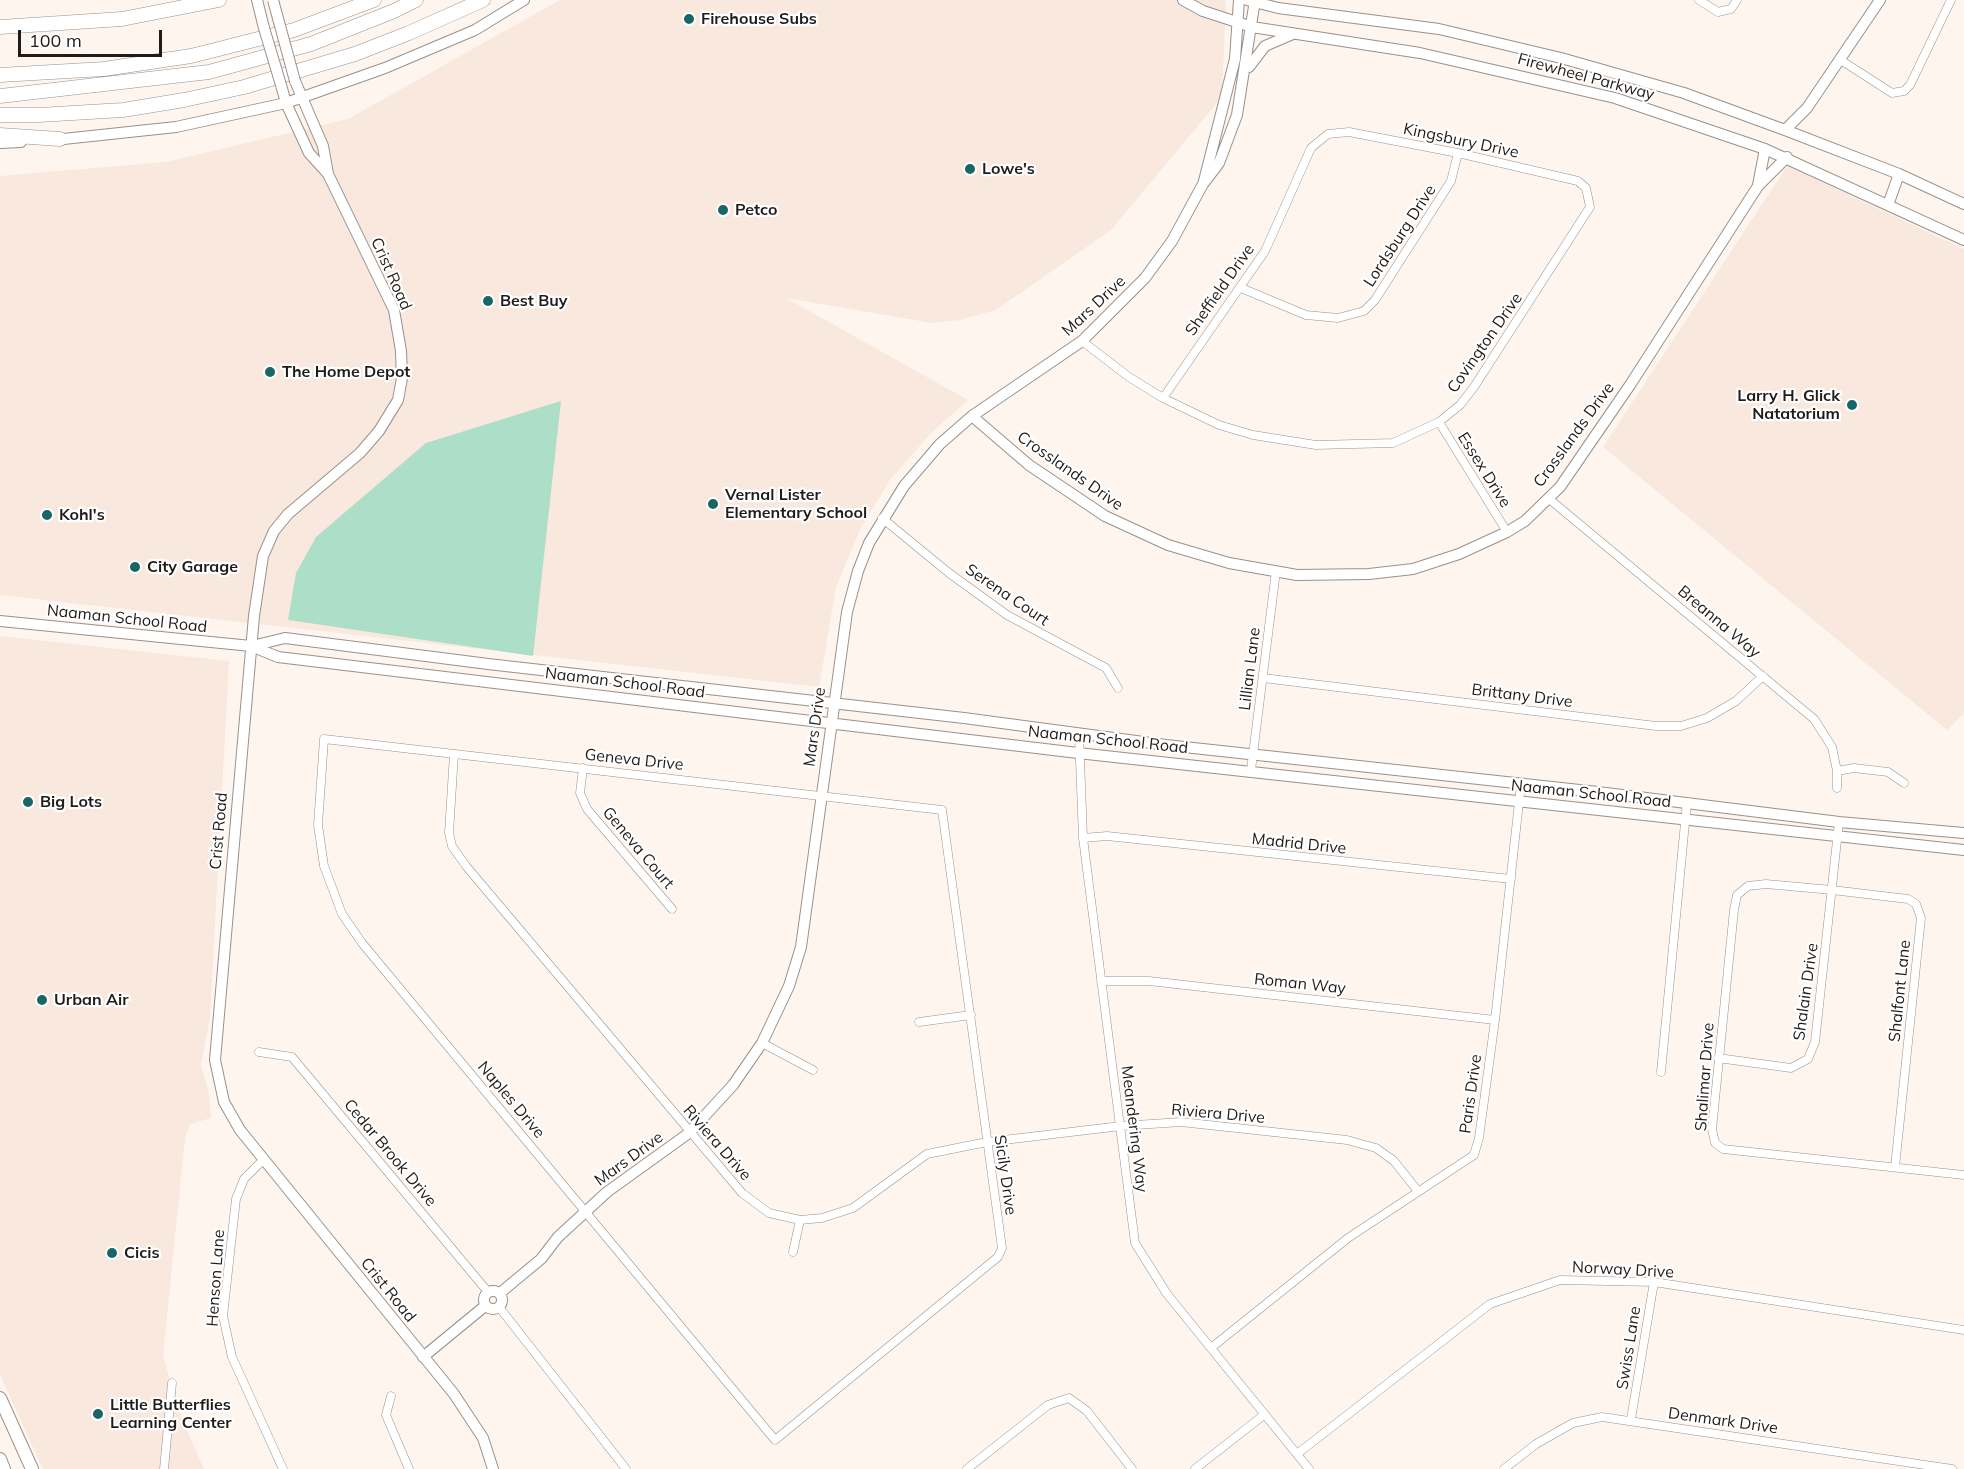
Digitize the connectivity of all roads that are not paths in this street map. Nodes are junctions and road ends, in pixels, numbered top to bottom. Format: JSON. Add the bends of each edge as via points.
{"nodes":[{"id":1,"x":219,"y":0,"type":"edge"},
{"id":2,"x":257,"y":0,"type":"edge"},
{"id":3,"x":273,"y":0,"type":"edge"},
{"id":4,"x":374,"y":0,"type":"edge"},
{"id":5,"x":416,"y":0,"type":"edge"},
{"id":6,"x":483,"y":0,"type":"edge"},
{"id":7,"x":524,"y":0,"type":"edge"},
{"id":8,"x":1183,"y":0,"type":"edge"},
{"id":9,"x":1239,"y":0,"type":"edge"},
{"id":10,"x":1699,"y":0,"type":"edge"},
{"id":11,"x":1737,"y":0,"type":"edge"},
{"id":12,"x":1880,"y":0,"type":"edge"},
{"id":13,"x":1951,"y":0,"type":"edge"},
{"id":14,"x":1252,"y":1,"type":"edge"},
{"id":15,"x":1239,"y":23,"type":"junction"},
{"id":16,"x":0,"y":27,"type":"edge"},
{"id":17,"x":1252,"y":27,"type":"junction"},
{"id":18,"x":1295,"y":33,"type":"junction"},
{"id":19,"x":1839,"y":60,"type":"junction"},
{"id":20,"x":0,"y":75,"type":"edge"},
{"id":21,"x":1245,"y":75,"type":"junction"},
{"id":22,"x":0,"y":96,"type":"edge"},
{"id":23,"x":302,"y":98,"type":"junction"},
{"id":24,"x":286,"y":103,"type":"junction"},
{"id":25,"x":1807,"y":108,"type":"junction"},
{"id":26,"x":0,"y":115,"type":"edge"},
{"id":27,"x":1785,"y":130,"type":"junction"},
{"id":28,"x":1328,"y":134,"type":"joint"},
{"id":29,"x":0,"y":135,"type":"edge"},
{"id":30,"x":1810,"y":139,"type":"junction"},
{"id":31,"x":60,"y":140,"type":"junction"},
{"id":32,"x":0,"y":142,"type":"edge"},
{"id":33,"x":1765,"y":149,"type":"junction"},
{"id":34,"x":1458,"y":153,"type":"junction"},
{"id":35,"x":1786,"y":158,"type":"junction"},
{"id":36,"x":328,"y":174,"type":"junction"},
{"id":37,"x":1899,"y":174,"type":"junction"},
{"id":38,"x":1203,"y":184,"type":"junction"},
{"id":39,"x":1758,"y":186,"type":"junction"},
{"id":40,"x":1586,"y":188,"type":"joint"},
{"id":41,"x":1964,"y":204,"type":"edge"},
{"id":42,"x":1888,"y":205,"type":"junction"},
{"id":43,"x":1964,"y":240,"type":"edge"},
{"id":44,"x":1241,"y":288,"type":"junction"},
{"id":45,"x":1082,"y":341,"type":"junction"},
{"id":46,"x":1163,"y":398,"type":"junction"},
{"id":47,"x":972,"y":416,"type":"junction"},
{"id":48,"x":1439,"y":422,"type":"junction"},
{"id":49,"x":1548,"y":498,"type":"junction"},
{"id":50,"x":882,"y":518,"type":"junction"},
{"id":51,"x":1506,"y":532,"type":"junction"},
{"id":52,"x":1276,"y":571,"type":"junction"},
{"id":53,"x":0,"y":621,"type":"edge"},
{"id":54,"x":251,"y":646,"type":"junction"},
{"id":55,"x":1763,"y":676,"type":"junction"},
{"id":56,"x":1263,"y":678,"type":"junction"},
{"id":57,"x":1118,"y":688,"type":"dead end"},
{"id":58,"x":833,"y":702,"type":"junction"},
{"id":59,"x":830,"y":722,"type":"junction"},
{"id":60,"x":1079,"y":734,"type":"junction"},
{"id":61,"x":324,"y":739,"type":"joint"},
{"id":62,"x":1078,"y":753,"type":"junction"},
{"id":63,"x":1253,"y":753,"type":"junction"},
{"id":64,"x":454,"y":754,"type":"junction"},
{"id":65,"x":583,"y":768,"type":"junction"},
{"id":66,"x":1251,"y":770,"type":"junction"},
{"id":67,"x":1838,"y":771,"type":"junction"},
{"id":68,"x":1904,"y":783,"type":"dead end"},
{"id":69,"x":1521,"y":784,"type":"junction"},
{"id":70,"x":1837,"y":788,"type":"dead end"},
{"id":71,"x":821,"y":795,"type":"junction"},
{"id":72,"x":1519,"y":801,"type":"junction"},
{"id":73,"x":1687,"y":802,"type":"junction"},
{"id":74,"x":942,"y":810,"type":"joint"},
{"id":75,"x":1686,"y":819,"type":"junction"},
{"id":76,"x":1839,"y":822,"type":"junction"},
{"id":77,"x":1964,"y":833,"type":"edge"},
{"id":78,"x":1839,"y":836,"type":"junction"},
{"id":79,"x":1083,"y":838,"type":"junction"},
{"id":80,"x":1964,"y":850,"type":"edge"},
{"id":81,"x":1511,"y":879,"type":"junction"},
{"id":82,"x":1832,"y":890,"type":"junction"},
{"id":83,"x":672,"y":909,"type":"dead end"},
{"id":84,"x":1101,"y":981,"type":"junction"},
{"id":85,"x":971,"y":1014,"type":"junction"},
{"id":86,"x":1495,"y":1020,"type":"junction"},
{"id":87,"x":919,"y":1022,"type":"dead end"},
{"id":88,"x":762,"y":1043,"type":"junction"},
{"id":89,"x":259,"y":1052,"type":"dead end"},
{"id":90,"x":1718,"y":1058,"type":"junction"},
{"id":91,"x":813,"y":1070,"type":"dead end"},
{"id":92,"x":1661,"y":1072,"type":"dead end"},
{"id":93,"x":1121,"y":1126,"type":"junction"},
{"id":94,"x":690,"y":1133,"type":"junction"},
{"id":95,"x":987,"y":1142,"type":"junction"},
{"id":96,"x":264,"y":1159,"type":"junction"},
{"id":97,"x":1895,"y":1167,"type":"junction"},
{"id":98,"x":1964,"y":1175,"type":"edge"},
{"id":99,"x":1417,"y":1190,"type":"junction"},
{"id":100,"x":585,"y":1211,"type":"junction"},
{"id":101,"x":800,"y":1220,"type":"junction"},
{"id":102,"x":793,"y":1252,"type":"dead end"},
{"id":103,"x":1654,"y":1282,"type":"junction"},
{"id":104,"x":488,"y":1292,"type":"junction"},
{"id":105,"x":500,"y":1293,"type":"junction"},
{"id":106,"x":485,"y":1306,"type":"junction"},
{"id":107,"x":499,"y":1307,"type":"junction"},
{"id":108,"x":1964,"y":1330,"type":"edge"},
{"id":109,"x":1211,"y":1348,"type":"junction"},
{"id":110,"x":423,"y":1357,"type":"junction"},
{"id":111,"x":172,"y":1383,"type":"dead end"},
{"id":112,"x":391,"y":1395,"type":"dead end"},
{"id":113,"x":0,"y":1398,"type":"edge"},
{"id":114,"x":1265,"y":1414,"type":"junction"},
{"id":115,"x":1631,"y":1419,"type":"junction"},
{"id":116,"x":775,"y":1440,"type":"joint"},
{"id":117,"x":1297,"y":1454,"type":"junction"},
{"id":118,"x":0,"y":1459,"type":"edge"},
{"id":119,"x":4,"y":1469,"type":"edge"},
{"id":120,"x":32,"y":1469,"type":"edge"},
{"id":121,"x":164,"y":1469,"type":"edge"},
{"id":122,"x":282,"y":1469,"type":"edge"},
{"id":123,"x":409,"y":1469,"type":"edge"},
{"id":124,"x":493,"y":1469,"type":"edge"},
{"id":125,"x":626,"y":1469,"type":"edge"},
{"id":126,"x":967,"y":1469,"type":"edge"},
{"id":127,"x":1132,"y":1469,"type":"edge"},
{"id":128,"x":1195,"y":1469,"type":"edge"},
{"id":129,"x":1309,"y":1469,"type":"edge"},
{"id":130,"x":1504,"y":1469,"type":"edge"},
{"id":131,"x":1952,"y":1469,"type":"edge"}],
"edges":[{"from":1,"to":16,"type":"highway","via":[[122,19]]},
{"from":2,"to":24,"type":"main road","name":"Crist Road","bridge":true},
{"from":3,"to":23,"type":"main road","name":"Crist Road","bridge":true},
{"from":4,"to":20,"type":"highway","via":[[294,30],[191,56],[104,69]]},
{"from":5,"to":22,"type":"highway","via":[[311,44],[251,62],[168,78]]},
{"from":6,"to":26,"type":"highway","via":[[355,54],[244,87],[123,110]]},
{"from":7,"to":23,"type":"main road","via":[[464,34],[386,69]]},
{"from":8,"to":15,"type":"main road","name":"Firewheel Parkway"},
{"from":9,"to":15,"type":"main road","name":"Mars Drive"},
{"from":10,"to":11,"type":"street","via":[[1718,12],[1731,9]]},
{"from":12,"to":19,"type":"main road"},
{"from":13,"to":19,"type":"street","via":[[1904,91],[1892,93]]},
{"from":14,"to":17,"type":"main road","name":"Mars Drive"},
{"from":14,"to":27,"type":"main road","name":"Firewheel Parkway","via":[[1439,29],[1561,58],[1684,93]]},
{"from":15,"to":17,"type":"main road","name":"Firewheel Parkway"},
{"from":15,"to":38,"type":"main road","name":"Mars Drive","via":[[1235,59]]},
{"from":17,"to":18,"type":"main road","name":"Firewheel Parkway"},
{"from":17,"to":21,"type":"main road","name":"Mars Drive"},
{"from":18,"to":21,"type":"main road","via":[[1265,45]]},
{"from":18,"to":33,"type":"main road","name":"Firewheel Parkway","via":[[1420,53],[1554,82],[1615,98]]},
{"from":19,"to":25,"type":"main road"},
{"from":21,"to":38,"type":"main road","name":"Mars Drive","via":[[1237,115],[1219,163]]},
{"from":23,"to":24,"type":"main road"},
{"from":23,"to":36,"type":"main road","name":"Crist Road","via":[[323,146]]},
{"from":24,"to":31,"type":"main road","via":[[176,127]]},
{"from":24,"to":36,"type":"main road","name":"Crist Road","via":[[309,153]]},
{"from":25,"to":27,"type":"main road"},
{"from":25,"to":30,"type":"main road","via":[[1804,131]]},
{"from":27,"to":30,"type":"main road","name":"Firewheel Parkway"},
{"from":28,"to":34,"type":"street","name":"Kingsbury Drive","via":[[1349,132]]},
{"from":28,"to":44,"type":"street","name":"Sheffield Drive","via":[[1311,148],[1265,251]]},
{"from":29,"to":31,"type":"highway"},
{"from":30,"to":37,"type":"main road","name":"Firewheel Parkway"},
{"from":31,"to":32,"type":"main road"},
{"from":33,"to":35,"type":"main road","name":"Firewheel Parkway"},
{"from":33,"to":39,"type":"main road","name":"Crosslands Drive"},
{"from":34,"to":40,"type":"street","name":"Kingsbury Drive","via":[[1578,181]]},
{"from":34,"to":44,"type":"street","name":"Lordsburg Drive","via":[[1451,181],[1399,265],[1364,311],[1338,318],[1306,315]]},
{"from":35,"to":39,"type":"main road","name":"Crosslands Drive"},
{"from":35,"to":42,"type":"main road","name":"Firewheel Parkway"},
{"from":36,"to":54,"type":"main road","name":"Crist Road","via":[[394,310],[402,378],[398,400],[379,431],[274,531],[258,581]]},
{"from":37,"to":41,"type":"main road","name":"Firewheel Parkway"},
{"from":37,"to":42,"type":"main road"},
{"from":38,"to":45,"type":"main road","name":"Mars Drive","via":[[1172,241],[1145,278]]},
{"from":39,"to":49,"type":"main road","name":"Crosslands Drive","via":[[1629,385],[1560,487]]},
{"from":40,"to":48,"type":"street","name":"Covington Drive","via":[[1590,207],[1575,233],[1474,387]]},
{"from":42,"to":43,"type":"main road","name":"Firewheel Parkway"},
{"from":44,"to":46,"type":"street","name":"Sheffield Drive"},
{"from":45,"to":46,"type":"street","name":"Covington Drive"},
{"from":45,"to":47,"type":"main road","name":"Mars Drive"},
{"from":46,"to":48,"type":"street","name":"Covington Drive","via":[[1219,425],[1316,445],[1392,443]]},
{"from":47,"to":50,"type":"main road","name":"Mars Drive","via":[[916,471]]},
{"from":47,"to":52,"type":"main road","name":"Crosslands Drive","via":[[1029,465],[1105,516],[1168,545],[1229,563]]},
{"from":48,"to":51,"type":"street","name":"Essex Drive"},
{"from":49,"to":51,"type":"main road","name":"Crosslands Drive","via":[[1525,521]]},
{"from":49,"to":55,"type":"street","name":"Breanna Way"},
{"from":50,"to":57,"type":"street","name":"Serena Court","via":[[1007,615],[1106,668]]},
{"from":50,"to":58,"type":"main road","name":"Mars Drive","via":[[851,593]]},
{"from":51,"to":52,"type":"main road","name":"Crosslands Drive","via":[[1459,554],[1413,569],[1297,575]]},
{"from":52,"to":56,"type":"street","name":"Lillian Lane"},
{"from":53,"to":54,"type":"main road","name":"Naaman School Road"},
{"from":54,"to":58,"type":"main road","name":"Naaman School Road","via":[[285,638]]},
{"from":54,"to":59,"type":"main road","name":"Naaman School Road","via":[[279,657]]},
{"from":54,"to":96,"type":"main road","name":"Crist Road","via":[[214,1060],[224,1102]]},
{"from":55,"to":56,"type":"street","name":"Brittany Drive","via":[[1736,701],[1707,718],[1681,726]]},
{"from":55,"to":67,"type":"street","name":"Breanna Way","via":[[1821,728],[1832,747]]},
{"from":56,"to":63,"type":"street","name":"Lillian Lane"},
{"from":58,"to":59,"type":"main road","name":"Mars Drive"},
{"from":58,"to":60,"type":"main road","name":"Naaman School Road"},
{"from":59,"to":62,"type":"main road","name":"Naaman School Road"},
{"from":59,"to":71,"type":"main road","name":"Mars Drive"},
{"from":60,"to":62,"type":"street","name":"Meandering Way"},
{"from":60,"to":63,"type":"main road","name":"Naaman School Road"},
{"from":61,"to":64,"type":"street","name":"Geneva Drive"},
{"from":61,"to":100,"type":"street","name":"Naples Drive","via":[[318,825],[324,866],[342,914]]},
{"from":62,"to":66,"type":"main road","name":"Naaman School Road"},
{"from":62,"to":79,"type":"street","name":"Meandering Way"},
{"from":63,"to":66,"type":"street","name":"Lillian Lane"},
{"from":63,"to":69,"type":"main road","name":"Naaman School Road"},
{"from":64,"to":65,"type":"street","name":"Geneva Drive"},
{"from":64,"to":94,"type":"street","name":"Riviera Drive","via":[[449,820],[452,846]]},
{"from":65,"to":71,"type":"street","name":"Geneva Drive"},
{"from":65,"to":83,"type":"street","name":"Geneva Court","via":[[580,793],[587,809]]},
{"from":66,"to":72,"type":"main road","name":"Naaman School Road"},
{"from":67,"to":68,"type":"street","via":[[1854,768],[1887,772]]},
{"from":67,"to":70,"type":"street","name":"Breanna Way"},
{"from":69,"to":72,"type":"street","name":"Paris Drive"},
{"from":69,"to":73,"type":"main road","name":"Naaman School Road"},
{"from":71,"to":74,"type":"street","name":"Geneva Drive"},
{"from":71,"to":88,"type":"main road","name":"Mars Drive","via":[[801,947],[789,986]]},
{"from":72,"to":75,"type":"main road","name":"Naaman School Road"},
{"from":72,"to":81,"type":"street","name":"Paris Drive"},
{"from":73,"to":75,"type":"street"},
{"from":73,"to":76,"type":"main road","name":"Naaman School Road"},
{"from":74,"to":85,"type":"street","name":"Sicily Drive"},
{"from":75,"to":78,"type":"main road","name":"Naaman School Road"},
{"from":75,"to":92,"type":"street"},
{"from":76,"to":77,"type":"main road","name":"Naaman School Road"},
{"from":76,"to":78,"type":"street"},
{"from":78,"to":80,"type":"main road","name":"Naaman School Road"},
{"from":78,"to":82,"type":"street","name":"Shalain Drive"},
{"from":79,"to":81,"type":"street","name":"Madrid Drive","via":[[1107,836]]},
{"from":79,"to":84,"type":"street","name":"Meandering Way"},
{"from":81,"to":86,"type":"street","name":"Paris Drive"},
{"from":82,"to":90,"type":"street","name":"Shalimar Drive","via":[[1766,884],[1748,886],[1737,895]]},
{"from":82,"to":90,"type":"street","name":"Shalain Drive","via":[[1815,1042],[1808,1059],[1791,1068]]},
{"from":82,"to":97,"type":"street","name":"Shalfont Lane","via":[[1908,899],[1916,904],[1921,918]]},
{"from":84,"to":86,"type":"street","name":"Roman Way","via":[[1149,981]]},
{"from":84,"to":93,"type":"street","name":"Meandering Way"},
{"from":85,"to":87,"type":"street"},
{"from":85,"to":95,"type":"street","name":"Sicily Drive"},
{"from":86,"to":99,"type":"street","name":"Paris Drive","via":[[1474,1155]]},
{"from":88,"to":91,"type":"street"},
{"from":88,"to":94,"type":"main road","name":"Mars Drive","via":[[733,1085]]},
{"from":89,"to":104,"type":"street","name":"Cedar Brook Drive","via":[[292,1057]]},
{"from":90,"to":97,"type":"street","name":"Shalimar Drive","via":[[1712,1130],[1715,1143],[1723,1149]]},
{"from":93,"to":95,"type":"street","name":"Riviera Drive"},
{"from":93,"to":99,"type":"street","name":"Riviera Drive","via":[[1181,1122],[1347,1140],[1376,1148],[1394,1161]]},
{"from":93,"to":109,"type":"street","name":"Meandering Way","via":[[1134,1243],[1167,1294]]},
{"from":94,"to":100,"type":"main road","name":"Mars Drive"},
{"from":94,"to":101,"type":"street","name":"Riviera Drive","via":[[742,1193],[769,1213]]},
{"from":95,"to":101,"type":"street","name":"Riviera Drive","via":[[927,1154],[853,1208]]},
{"from":95,"to":116,"type":"street","name":"Sicily Drive","via":[[1002,1248],[999,1257]]},
{"from":96,"to":110,"type":"main road","name":"Crist Road"},
{"from":96,"to":122,"type":"street","name":"Henson Lane","via":[[244,1179],[236,1199],[223,1316],[232,1358]]},
{"from":97,"to":98,"type":"street","name":"Shalimar Drive"},
{"from":99,"to":109,"type":"street","name":"Paris Drive","via":[[1348,1238]]},
{"from":100,"to":105,"type":"main road","name":"Mars Drive","via":[[541,1259]]},
{"from":100,"to":116,"type":"street","name":"Naples Drive"},
{"from":101,"to":102,"type":"street"},
{"from":103,"to":108,"type":"street","name":"Norway Drive"},
{"from":103,"to":115,"type":"street","name":"Swiss Lane"},
{"from":103,"to":117,"type":"street","name":"Norway Drive","via":[[1560,1280],[1490,1304]]},
{"from":104,"to":105,"type":"main road"},
{"from":104,"to":106,"type":"main road","via":[[483,1298]]},
{"from":105,"to":107,"type":"main road"},
{"from":106,"to":107,"type":"main road"},
{"from":106,"to":110,"type":"main road"},
{"from":107,"to":125,"type":"street"},
{"from":109,"to":114,"type":"street","name":"Meandering Way"},
{"from":110,"to":124,"type":"main road","name":"Crist Road","via":[[483,1438]]},
{"from":111,"to":121,"type":"street"},
{"from":112,"to":123,"type":"street","via":[[386,1415]]},
{"from":113,"to":120,"type":"main road"},
{"from":114,"to":117,"type":"street","name":"Meandering Way"},
{"from":114,"to":128,"type":"street"},
{"from":115,"to":130,"type":"street","name":"Denmark Drive","via":[[1602,1417],[1573,1423],[1536,1444]]},
{"from":115,"to":131,"type":"street","name":"Denmark Drive"},
{"from":117,"to":129,"type":"street","name":"Meandering Way"},
{"from":118,"to":119,"type":"main road"},
{"from":126,"to":127,"type":"street","via":[[1056,1400],[1069,1398],[1087,1411]]}]}
